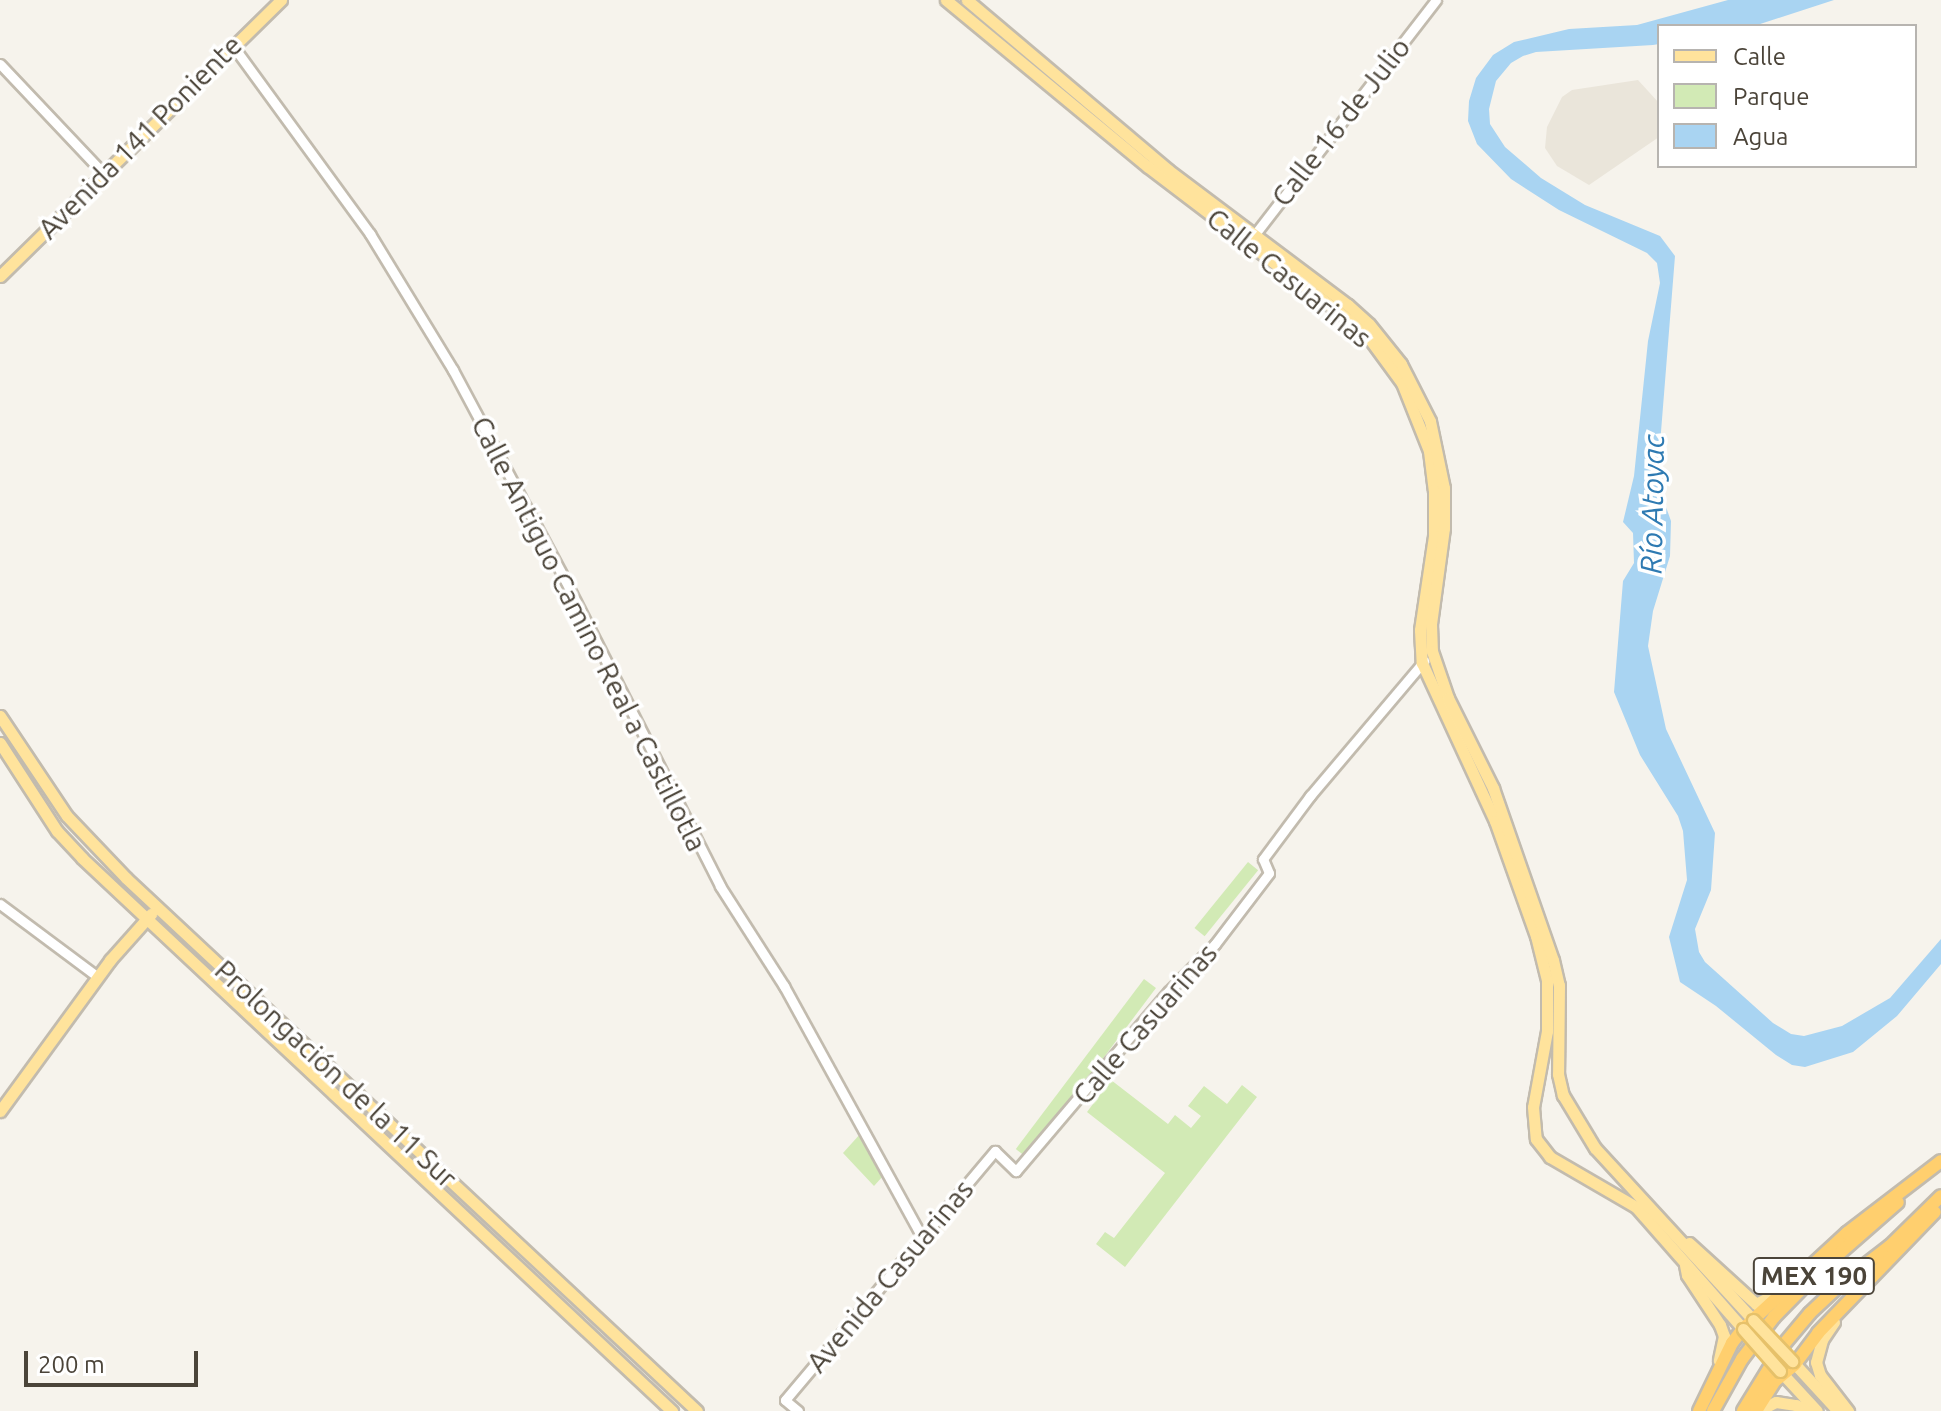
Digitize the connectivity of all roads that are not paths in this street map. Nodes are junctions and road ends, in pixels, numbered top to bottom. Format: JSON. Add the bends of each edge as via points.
{"nodes":[{"id":1,"x":281,"y":0,"type":"edge"},
{"id":2,"x":946,"y":0,"type":"edge"},
{"id":3,"x":967,"y":0,"type":"edge"},
{"id":4,"x":1436,"y":0,"type":"edge"},
{"id":5,"x":233,"y":46,"type":"junction"},
{"id":6,"x":0,"y":64,"type":"edge"},
{"id":7,"x":103,"y":173,"type":"junction"},
{"id":8,"x":1250,"y":240,"type":"junction"},
{"id":9,"x":0,"y":276,"type":"edge"},
{"id":10,"x":1432,"y":651,"type":"junction"},
{"id":11,"x":1422,"y":663,"type":"junction"},
{"id":12,"x":0,"y":716,"type":"edge"},
{"id":13,"x":0,"y":743,"type":"edge"},
{"id":14,"x":0,"y":904,"type":"edge"},
{"id":15,"x":156,"y":907,"type":"junction"},
{"id":16,"x":146,"y":919,"type":"junction"},
{"id":17,"x":98,"y":977,"type":"junction"},
{"id":18,"x":1548,"y":1020,"type":"junction"},
{"id":19,"x":1559,"y":1027,"type":"junction"},
{"id":20,"x":0,"y":1111,"type":"edge"},
{"id":21,"x":995,"y":1151,"type":"joint"},
{"id":22,"x":1941,"y":1161,"type":"edge"},
{"id":23,"x":1941,"y":1196,"type":"edge"},
{"id":24,"x":1941,"y":1205,"type":"edge"},
{"id":25,"x":1673,"y":1232,"type":"junction"},
{"id":26,"x":922,"y":1237,"type":"junction"},
{"id":27,"x":1685,"y":1261,"type":"junction"},
{"id":28,"x":1797,"y":1280,"type":"junction"},
{"id":29,"x":1860,"y":1289,"type":"junction"},
{"id":30,"x":1753,"y":1320,"type":"junction"},
{"id":31,"x":1743,"y":1329,"type":"junction"},
{"id":32,"x":1793,"y":1363,"type":"junction"},
{"id":33,"x":1781,"y":1373,"type":"junction"},
{"id":34,"x":1712,"y":1382,"type":"junction"},
{"id":35,"x":672,"y":1411,"type":"edge"},
{"id":36,"x":697,"y":1411,"type":"edge"},
{"id":37,"x":798,"y":1411,"type":"edge"},
{"id":38,"x":1699,"y":1411,"type":"edge"},
{"id":39,"x":1713,"y":1411,"type":"edge"},
{"id":40,"x":1743,"y":1411,"type":"edge"},
{"id":41,"x":1757,"y":1411,"type":"edge"},
{"id":42,"x":1808,"y":1411,"type":"edge"},
{"id":43,"x":1817,"y":1411,"type":"edge"},
{"id":44,"x":1838,"y":1411,"type":"edge"},
{"id":45,"x":1848,"y":1411,"type":"edge"}],
"edges":[{"from":1,"to":5,"type":"main road","name":"Avenida 141 Poniente"},
{"from":2,"to":8,"type":"main road","name":"Calle Casuarinas"},
{"from":3,"to":8,"type":"main road","name":"Calle Casuarinas"},
{"from":4,"to":8,"type":"street","name":"Calle 16 de Julio"},
{"from":5,"to":7,"type":"main road","name":"Avenida 141 Poniente"},
{"from":5,"to":26,"type":"street","name":"Calle Antiguo Camino Real a Castillotla","via":[[370,234],[447,360],[720,886],[784,986]]},
{"from":6,"to":7,"type":"street"},
{"from":7,"to":9,"type":"main road","name":"Avenida 141 Poniente"},
{"from":8,"to":10,"type":"main road","name":"Calle Casuarinas","via":[[1369,324],[1422,401],[1439,456],[1445,507]]},
{"from":8,"to":11,"type":"main road","name":"Calle Casuarinas","via":[[1369,338],[1413,404],[1429,451],[1434,490],[1434,536],[1420,630]]},
{"from":10,"to":11,"type":"street"},
{"from":10,"to":19,"type":"main road","name":"Calle Casuarinas","via":[[1448,698],[1488,778],[1553,960]]},
{"from":11,"to":18,"type":"main road","name":"Calle Casuarinas","via":[[1485,797],[1521,894],[1543,962]]},
{"from":11,"to":21,"type":"street","name":"Calle Casuarinas","via":[[1263,859],[1269,873],[1215,944],[1016,1171]]},
{"from":12,"to":15,"type":"main road","name":"Prolongación de la 11 Sur","via":[[67,816]]},
{"from":13,"to":16,"type":"main road","name":"Prolongación de la 11 Sur","via":[[57,831]]},
{"from":14,"to":17,"type":"street"},
{"from":15,"to":16,"type":"main road"},
{"from":15,"to":36,"type":"main road","name":"Prolongación de la 11 Sur"},
{"from":16,"to":17,"type":"main road"},
{"from":16,"to":35,"type":"main road","name":"Prolongación de la 11 Sur"},
{"from":17,"to":20,"type":"main road"},
{"from":18,"to":19,"type":"main road","via":[[1555,1019]]},
{"from":18,"to":27,"type":"main road","name":"Calle Casuarinas","via":[[1533,1107],[1536,1139],[1550,1157],[1626,1198]]},
{"from":19,"to":25,"type":"main road","name":"Calle Casuarinas","via":[[1558,1074],[1576,1121]]},
{"from":21,"to":26,"type":"street","name":"Avenida Casuarinas"},
{"from":22,"to":28,"type":"highway","via":[[1847,1233]]},
{"from":22,"to":39,"type":"highway","number":"MEX 190","via":[[1774,1317]]},
{"from":23,"to":40,"type":"highway","number":"MEX 190","via":[[1810,1313]]},
{"from":24,"to":29,"type":"highway"},
{"from":25,"to":28,"type":"main road","via":[[1756,1304]]},
{"from":25,"to":30,"type":"main road"},
{"from":26,"to":37,"type":"street","name":"Avenida Casuarinas","via":[[785,1400]]},
{"from":27,"to":31,"type":"main road","name":"Calle Casuarinas"},
{"from":27,"to":34,"type":"main road","via":[[1687,1275],[1724,1336]]},
{"from":28,"to":30,"type":"highway"},
{"from":29,"to":32,"type":"highway"},
{"from":29,"to":45,"type":"main road","via":[[1816,1355],[1820,1375]]},
{"from":30,"to":31,"type":"highway"},
{"from":30,"to":32,"type":"main road","bridge":true},
{"from":31,"to":33,"type":"main road","name":"Calle Casuarinas","bridge":true},
{"from":31,"to":34,"type":"highway"},
{"from":32,"to":33,"type":"highway"},
{"from":32,"to":44,"type":"main road"},
{"from":33,"to":41,"type":"highway"},
{"from":33,"to":43,"type":"main road","name":"Calle Casuarinas"},
{"from":34,"to":38,"type":"highway"},
{"from":41,"to":42,"type":"main road","via":[[1776,1402]]}]}
